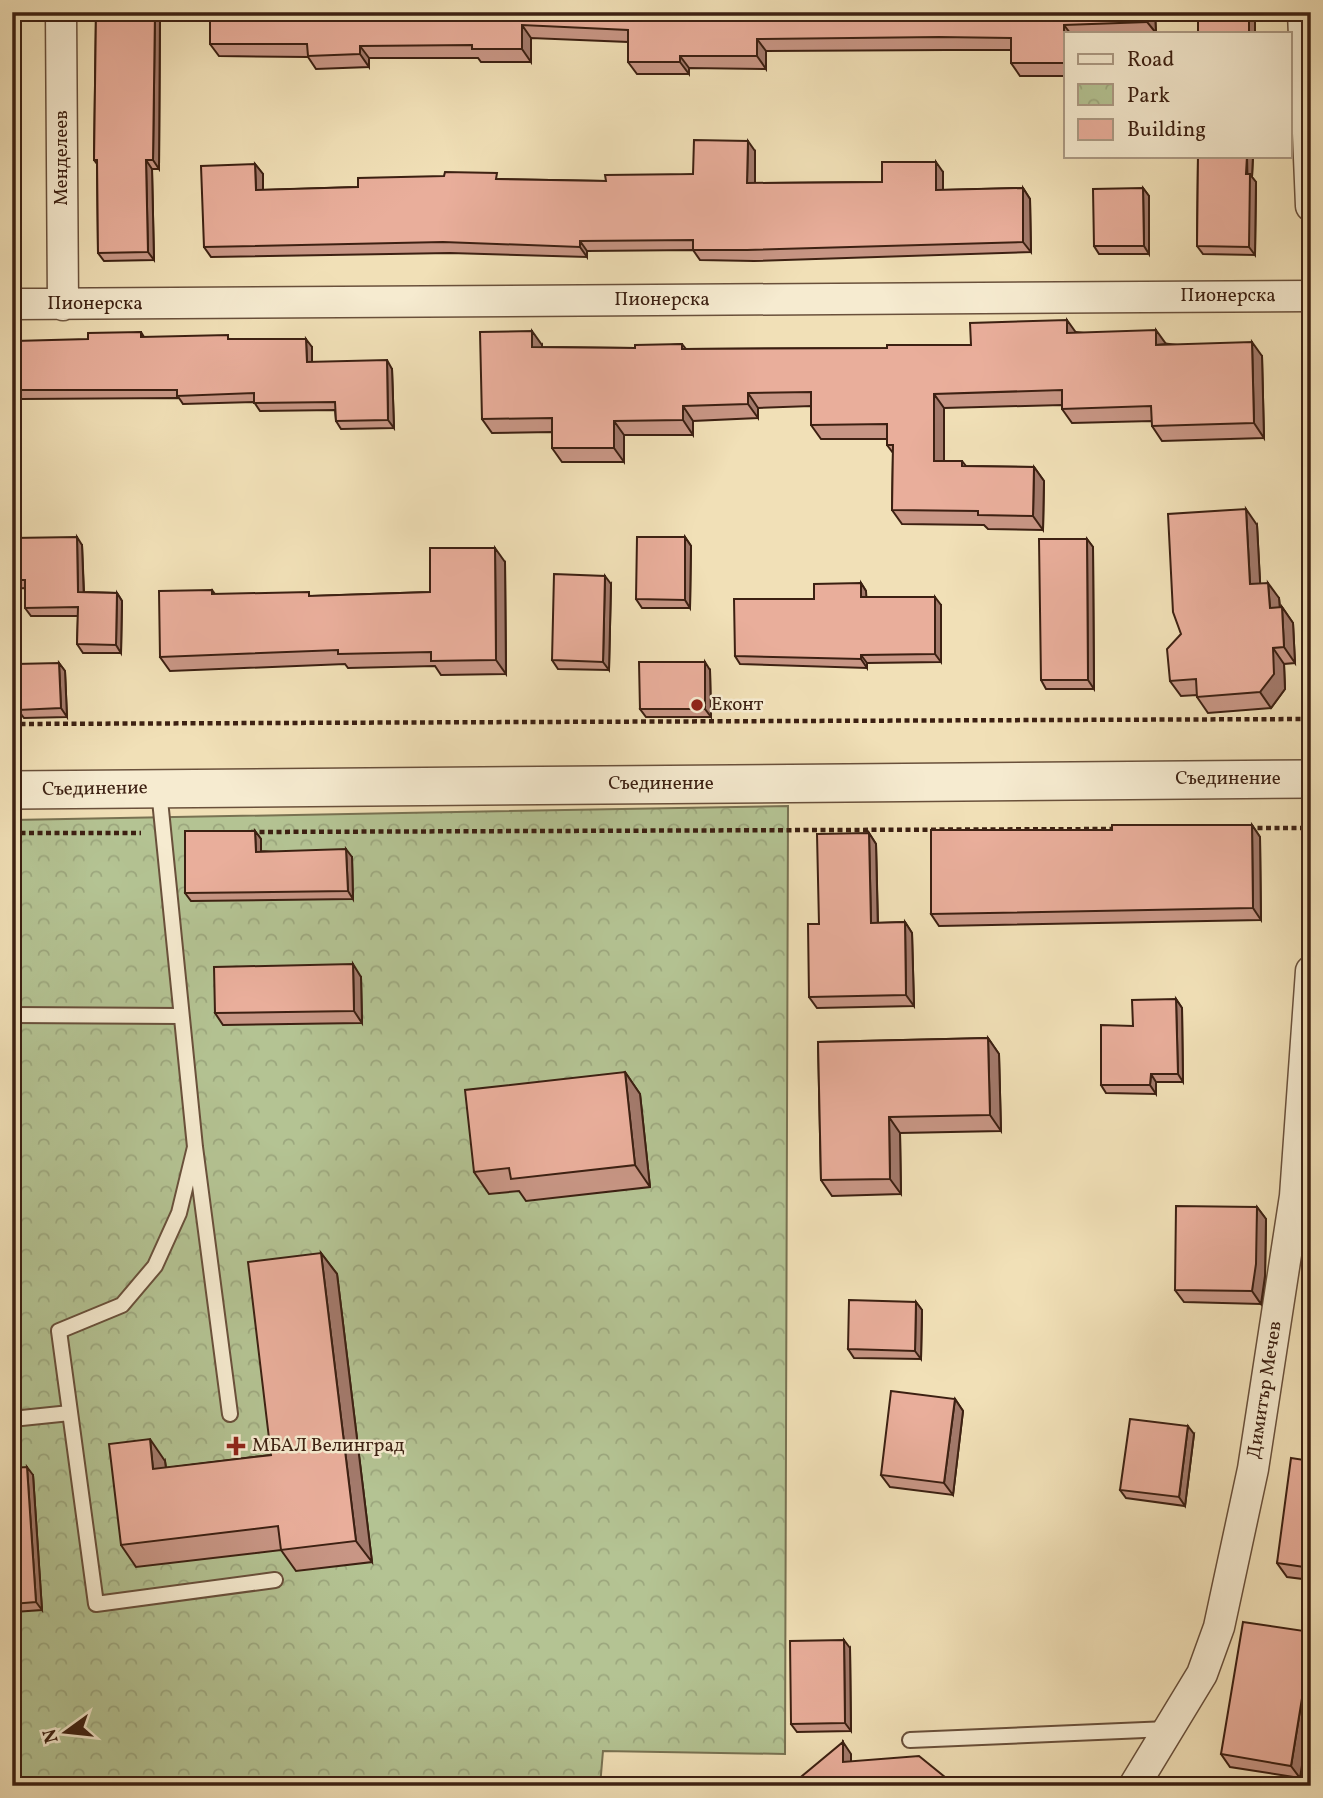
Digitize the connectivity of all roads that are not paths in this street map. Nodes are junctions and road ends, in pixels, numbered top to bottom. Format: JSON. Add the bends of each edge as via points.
{"nodes":[{"id":1,"x":61,"y":12,"type":"edge"},
{"id":2,"x":1303,"y":12,"type":"edge"},
{"id":3,"x":1311,"y":206,"type":"edge"},
{"id":4,"x":1311,"y":296,"type":"edge"},
{"id":5,"x":12,"y":304,"type":"edge"},
{"id":6,"x":63,"y":305,"type":"junction"},
{"id":7,"x":1311,"y":779,"type":"edge"},
{"id":8,"x":159,"y":789,"type":"junction"},
{"id":9,"x":12,"y":790,"type":"edge"},
{"id":10,"x":1311,"y":971,"type":"edge"},
{"id":11,"x":12,"y":1015,"type":"edge"},
{"id":12,"x":181,"y":1016,"type":"junction"},
{"id":13,"x":195,"y":1147,"type":"junction"},
{"id":14,"x":70,"y":1413,"type":"junction"},
{"id":15,"x":230,"y":1413,"type":"dead end"},
{"id":16,"x":12,"y":1419,"type":"edge"},
{"id":17,"x":275,"y":1580,"type":"dead end"},
{"id":18,"x":1169,"y":1729,"type":"junction"},
{"id":19,"x":910,"y":1740,"type":"dead end"},
{"id":20,"x":1134,"y":1786,"type":"edge"}],
"edges":[{"from":1,"to":6,"type":"street","name":"Менделеев"},
{"from":2,"to":3,"type":"street"},
{"from":4,"to":6,"type":"street","name":"Пионерска"},
{"from":5,"to":6,"type":"street","name":"Пионерска"},
{"from":7,"to":8,"type":"street","name":"Съединение"},
{"from":8,"to":9,"type":"street","name":"Съединение"},
{"from":8,"to":12,"type":"lane"},
{"from":10,"to":18,"type":"street","name":"Димитър Мечев","via":[[1295,1196],[1253,1469],[1219,1627],[1202,1674]]},
{"from":11,"to":12,"type":"lane"},
{"from":12,"to":13,"type":"lane"},
{"from":13,"to":14,"type":"lane","via":[[179,1213],[155,1266],[122,1305],[59,1331]]},
{"from":13,"to":15,"type":"lane"},
{"from":14,"to":16,"type":"lane"},
{"from":14,"to":17,"type":"lane","via":[[96,1604]]},
{"from":18,"to":19,"type":"lane"},
{"from":18,"to":20,"type":"street","name":"Димитър Мечев"}]}
